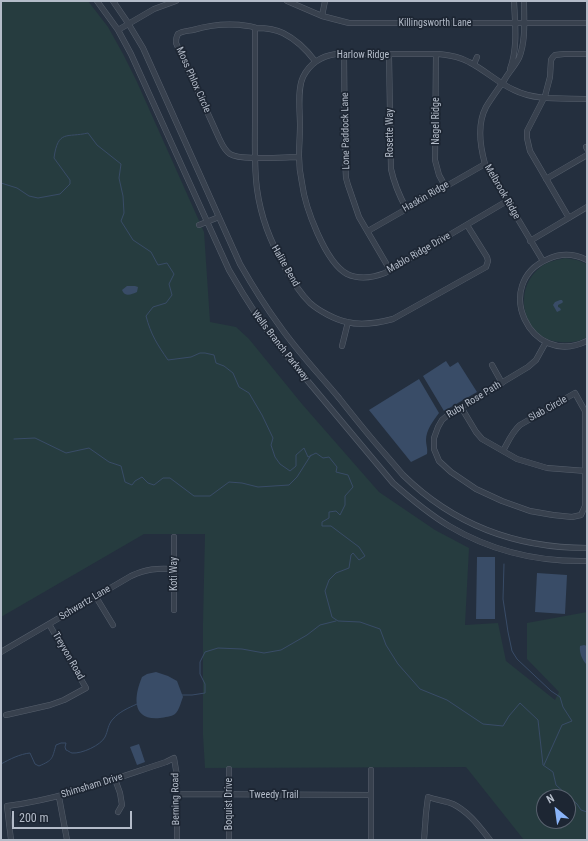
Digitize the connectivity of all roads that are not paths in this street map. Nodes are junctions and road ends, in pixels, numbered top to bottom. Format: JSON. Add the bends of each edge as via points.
{"nodes":[{"id":1,"x":97,"y":1,"type":"edge"},
{"id":2,"x":113,"y":1,"type":"edge"},
{"id":3,"x":176,"y":1,"type":"edge"},
{"id":4,"x":287,"y":1,"type":"edge"},
{"id":5,"x":325,"y":1,"type":"edge"},
{"id":6,"x":515,"y":3,"type":"edge"},
{"id":7,"x":524,"y":3,"type":"edge"},
{"id":8,"x":322,"y":16,"type":"junction"},
{"id":9,"x":128,"y":23,"type":"junction"},
{"id":10,"x":515,"y":23,"type":"junction"},
{"id":11,"x":524,"y":23,"type":"junction"},
{"id":12,"x":587,"y":23,"type":"edge"},
{"id":13,"x":255,"y":28,"type":"junction"},
{"id":14,"x":118,"y":30,"type":"junction"},
{"id":15,"x":515,"y":44,"type":"junction"},
{"id":16,"x":523,"y":44,"type":"junction"},
{"id":17,"x":344,"y":54,"type":"junction"},
{"id":18,"x":436,"y":54,"type":"junction"},
{"id":19,"x":587,"y":54,"type":"edge"},
{"id":20,"x":389,"y":55,"type":"junction"},
{"id":21,"x":477,"y":57,"type":"dead end"},
{"id":22,"x":315,"y":61,"type":"junction"},
{"id":23,"x":474,"y":64,"type":"junction"},
{"id":24,"x":507,"y":75,"type":"junction"},
{"id":25,"x":502,"y":83,"type":"junction"},
{"id":26,"x":543,"y":98,"type":"junction"},
{"id":27,"x":587,"y":99,"type":"edge"},
{"id":28,"x":587,"y":155,"type":"edge"},
{"id":29,"x":299,"y":157,"type":"junction"},
{"id":30,"x":255,"y":158,"type":"junction"},
{"id":31,"x":485,"y":164,"type":"junction"},
{"id":32,"x":546,"y":179,"type":"junction"},
{"id":33,"x":445,"y":186,"type":"junction"},
{"id":34,"x":507,"y":201,"type":"junction"},
{"id":35,"x":587,"y":207,"type":"edge"},
{"id":36,"x":406,"y":208,"type":"junction"},
{"id":37,"x":219,"y":217,"type":"junction"},
{"id":38,"x":569,"y":218,"type":"junction"},
{"id":39,"x":207,"y":222,"type":"junction"},
{"id":40,"x":199,"y":225,"type":"dead end"},
{"id":41,"x":467,"y":225,"type":"junction"},
{"id":42,"x":368,"y":231,"type":"junction"},
{"id":43,"x":530,"y":241,"type":"junction"},
{"id":44,"x":587,"y":260,"type":"edge"},
{"id":45,"x":542,"y":261,"type":"junction"},
{"id":46,"x":390,"y":270,"type":"junction"},
{"id":47,"x":348,"y":322,"type":"junction"},
{"id":48,"x":546,"y":342,"type":"junction"},
{"id":49,"x":586,"y":342,"type":"edge"},
{"id":50,"x":342,"y":346,"type":"dead end"},
{"id":51,"x":492,"y":365,"type":"dead end"},
{"id":52,"x":502,"y":383,"type":"junction"},
{"id":53,"x":461,"y":407,"type":"junction"},
{"id":54,"x":503,"y":451,"type":"junction"},
{"id":55,"x":586,"y":472,"type":"edge"},
{"id":56,"x":174,"y":537,"type":"dead end"},
{"id":57,"x":587,"y":548,"type":"edge"},
{"id":58,"x":587,"y":561,"type":"edge"},
{"id":59,"x":173,"y":569,"type":"junction"},
{"id":60,"x":96,"y":597,"type":"junction"},
{"id":61,"x":174,"y":610,"type":"dead end"},
{"id":62,"x":49,"y":624,"type":"junction"},
{"id":63,"x":113,"y":626,"type":"dead end"},
{"id":64,"x":1,"y":652,"type":"edge"},
{"id":65,"x":6,"y":714,"type":"dead end"},
{"id":66,"x":174,"y":758,"type":"joint"},
{"id":67,"x":229,"y":769,"type":"dead end"},
{"id":68,"x":371,"y":770,"type":"dead end"},
{"id":69,"x":115,"y":779,"type":"junction"},
{"id":70,"x":177,"y":794,"type":"junction"},
{"id":71,"x":228,"y":794,"type":"junction"},
{"id":72,"x":371,"y":796,"type":"junction"},
{"id":73,"x":59,"y":797,"type":"junction"},
{"id":74,"x":118,"y":812,"type":"dead end"},
{"id":75,"x":11,"y":840,"type":"edge"},
{"id":76,"x":67,"y":840,"type":"edge"},
{"id":77,"x":177,"y":840,"type":"edge"},
{"id":78,"x":229,"y":840,"type":"edge"},
{"id":79,"x":371,"y":840,"type":"edge"},
{"id":80,"x":424,"y":840,"type":"edge"},
{"id":81,"x":490,"y":840,"type":"edge"}],
"edges":[{"from":1,"to":14,"type":"street","name":"Wells Branch Parkway"},
{"from":2,"to":9,"type":"street","name":"Wells Branch Parkway"},
{"from":3,"to":9,"type":"street"},
{"from":4,"to":8,"type":"street","name":"Killingsworth Lane"},
{"from":5,"to":8,"type":"street"},
{"from":6,"to":7,"type":"street"},
{"from":6,"to":10,"type":"street","name":"Melbrook Ridge"},
{"from":7,"to":11,"type":"street","name":"Melbrook Ridge"},
{"from":8,"to":10,"type":"street","name":"Killingsworth Lane","via":[[348,23]]},
{"from":9,"to":14,"type":"street"},
{"from":9,"to":37,"type":"street","name":"Wells Branch Parkway","via":[[143,48]]},
{"from":10,"to":11,"type":"street","name":"Killingsworth Lane"},
{"from":10,"to":15,"type":"street","name":"Melbrook Ridge"},
{"from":11,"to":12,"type":"street","name":"Killingsworth Lane"},
{"from":11,"to":16,"type":"street","name":"Melbrook Ridge"},
{"from":13,"to":22,"type":"street","name":"Moss Phlox Circle","via":[[282,32],[293,38]]},
{"from":13,"to":30,"type":"street","name":"Halite Bend"},
{"from":13,"to":30,"type":"street","name":"Moss Phlox Circle","via":[[232,25],[207,26],[184,31],[176,38],[176,43],[224,147],[229,154]]},
{"from":14,"to":39,"type":"street","name":"Wells Branch Parkway","via":[[142,76]]},
{"from":15,"to":16,"type":"street"},
{"from":15,"to":24,"type":"street","name":"Melbrook Ridge","via":[[513,61]]},
{"from":16,"to":24,"type":"street","name":"Melbrook Ridge","via":[[518,59]]},
{"from":17,"to":20,"type":"street","name":"Harlow Ridge"},
{"from":17,"to":22,"type":"street","name":"Harlow Ridge","via":[[330,55]]},
{"from":17,"to":42,"type":"street","name":"Lone Paddock Lane","via":[[346,178],[359,217]]},
{"from":18,"to":20,"type":"street","name":"Harlow Ridge"},
{"from":18,"to":23,"type":"street","via":[[456,57]]},
{"from":18,"to":33,"type":"street","name":"Nagel Ridge","via":[[436,160],[439,175]]},
{"from":19,"to":26,"type":"street","via":[[564,54],[553,57]]},
{"from":20,"to":36,"type":"street","name":"Rosette Way","via":[[391,168],[394,182]]},
{"from":21,"to":23,"type":"street"},
{"from":22,"to":29,"type":"street","name":"Mablo Ridge Drive","via":[[303,76],[300,87]]},
{"from":23,"to":25,"type":"street"},
{"from":24,"to":25,"type":"street","name":"Melbrook Ridge"},
{"from":25,"to":26,"type":"street","via":[[520,93]]},
{"from":25,"to":31,"type":"street","name":"Melbrook Ridge","via":[[486,107],[482,121],[480,141]]},
{"from":26,"to":27,"type":"street"},
{"from":26,"to":32,"type":"street","via":[[529,125],[527,138],[530,151]]},
{"from":28,"to":32,"type":"street"},
{"from":29,"to":30,"type":"street","name":"Moss Phlox Circle"},
{"from":29,"to":46,"type":"street","name":"Mablo Ridge Drive","via":[[309,215],[335,263],[346,273],[358,278],[374,277]]},
{"from":30,"to":47,"type":"street","name":"Halite Bend","via":[[257,188],[264,222],[273,247],[288,274],[300,293],[311,304]]},
{"from":31,"to":33,"type":"street","name":"Haskin Ridge"},
{"from":31,"to":34,"type":"street","name":"Melbrook Ridge"},
{"from":32,"to":38,"type":"street"},
{"from":33,"to":36,"type":"street","name":"Haskin Ridge"},
{"from":34,"to":41,"type":"street","name":"Mablo Ridge Drive"},
{"from":34,"to":43,"type":"street","name":"Melbrook Ridge"},
{"from":35,"to":38,"type":"street"},
{"from":36,"to":42,"type":"street","name":"Haskin Ridge"},
{"from":37,"to":39,"type":"street"},
{"from":37,"to":57,"type":"street","name":"Wells Branch Parkway","via":[[240,264],[280,326],[381,449],[418,488],[456,515],[498,534],[541,545]]},
{"from":38,"to":43,"type":"street"},
{"from":39,"to":40,"type":"street"},
{"from":39,"to":58,"type":"street","name":"Wells Branch Parkway","via":[[229,270],[269,334],[371,458],[409,498],[450,526],[493,547],[539,558],[567,562]]},
{"from":41,"to":46,"type":"street","name":"Mablo Ridge Drive"},
{"from":41,"to":47,"type":"street","name":"Halite Bend","via":[[487,257],[486,267],[393,319],[368,323]]},
{"from":42,"to":46,"type":"street","name":"Lone Paddock Lane"},
{"from":43,"to":45,"type":"street","name":"Melbrook Ridge"},
{"from":44,"to":45,"type":"street","via":[[567,255]]},
{"from":45,"to":48,"type":"street","via":[[526,277],[521,291],[520,306],[528,327]]},
{"from":47,"to":50,"type":"street"},
{"from":48,"to":49,"type":"street","via":[[561,346]]},
{"from":48,"to":52,"type":"street","name":"Ruby Rose Path","via":[[536,360],[528,368]]},
{"from":51,"to":52,"type":"street"},
{"from":52,"to":53,"type":"street","name":"Ruby Rose Path"},
{"from":53,"to":54,"type":"street","via":[[478,435]]},
{"from":53,"to":55,"type":"street","name":"Ruby Rose Path","via":[[442,420],[434,438],[434,449],[439,461],[476,489],[530,510],[572,517],[581,515],[585,506]]},
{"from":54,"to":55,"type":"street","via":[[547,468]]},
{"from":54,"to":55,"type":"street","name":"Slab Circle","via":[[516,428],[575,393],[585,411]]},
{"from":56,"to":59,"type":"street","name":"Koti Way"},
{"from":59,"to":60,"type":"street","name":"Schwartz Lane","via":[[138,572]]},
{"from":59,"to":61,"type":"street","name":"Koti Way"},
{"from":60,"to":62,"type":"street","name":"Schwartz Lane"},
{"from":60,"to":63,"type":"street"},
{"from":62,"to":64,"type":"street","name":"Schwartz Lane"},
{"from":62,"to":65,"type":"street","name":"Treyvon Road","via":[[86,688],[50,705]]},
{"from":66,"to":69,"type":"street","name":"Shimsham Drive"},
{"from":66,"to":70,"type":"street","name":"Berning Road"},
{"from":67,"to":71,"type":"street","name":"Boquist Drive"},
{"from":68,"to":72,"type":"street"},
{"from":69,"to":73,"type":"street","name":"Shimsham Drive"},
{"from":69,"to":74,"type":"street","via":[[122,805]]},
{"from":70,"to":71,"type":"street","name":"Tweedy Trail"},
{"from":70,"to":77,"type":"street","name":"Berning Road"},
{"from":71,"to":72,"type":"street","name":"Tweedy Trail"},
{"from":71,"to":78,"type":"street","name":"Boquist Drive"},
{"from":72,"to":79,"type":"street"},
{"from":73,"to":75,"type":"street","name":"Shimsham Drive","via":[[7,806]]},
{"from":73,"to":76,"type":"street"},
{"from":80,"to":81,"type":"street","via":[[428,797],[463,810],[472,817]]}]}
